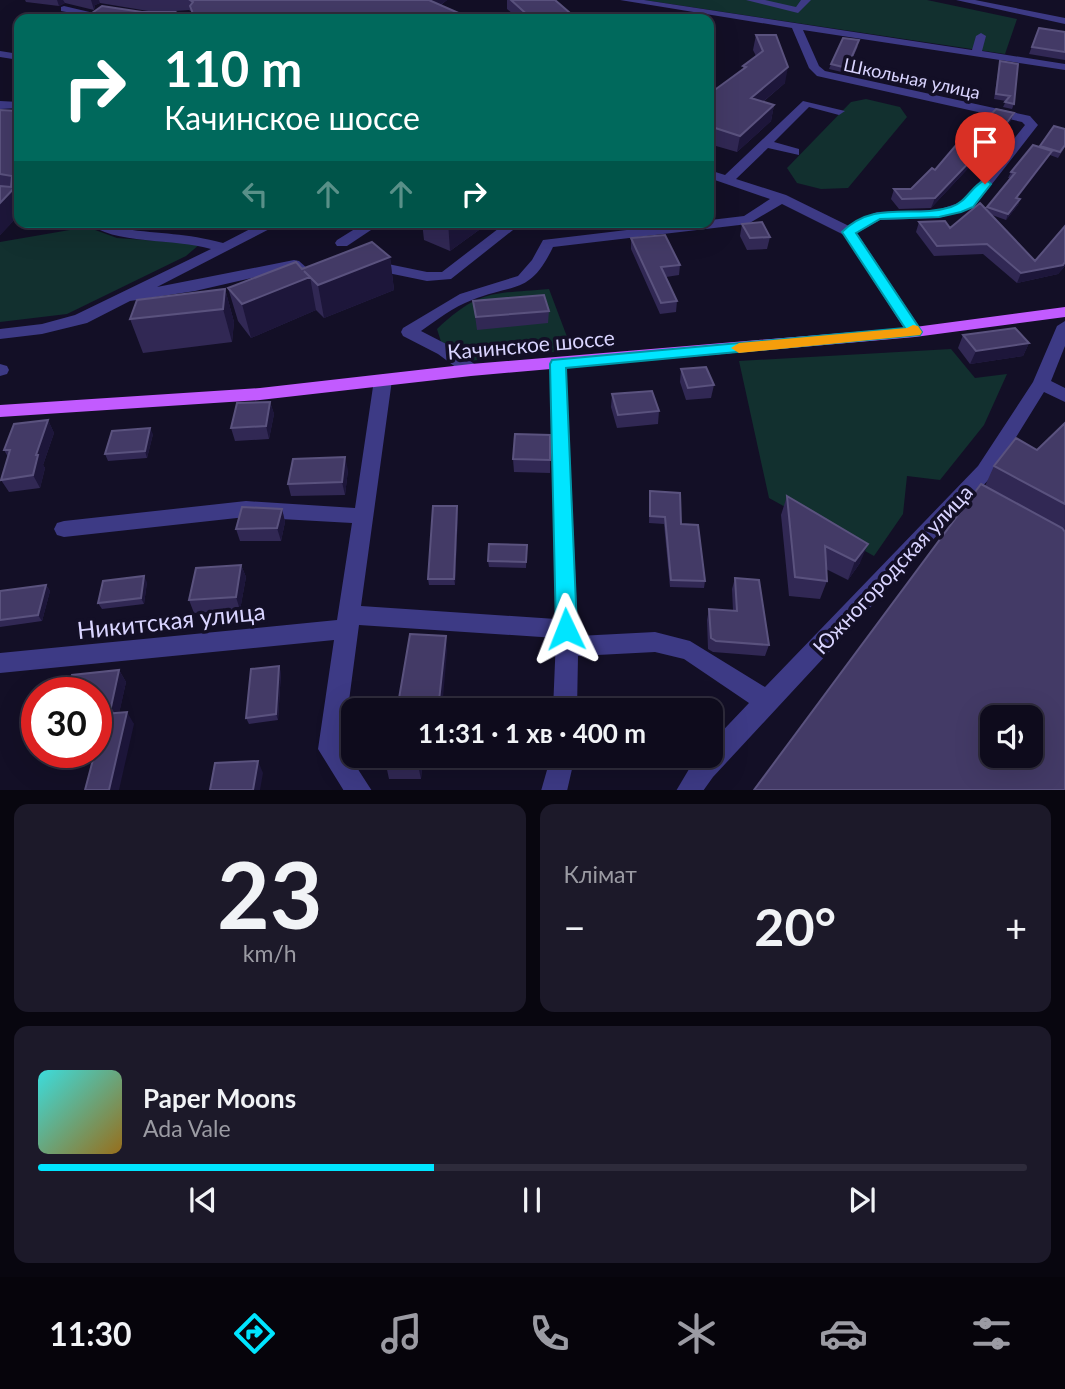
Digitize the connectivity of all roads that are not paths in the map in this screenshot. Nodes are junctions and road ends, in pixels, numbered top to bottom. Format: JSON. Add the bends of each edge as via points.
{"nodes":[{"id":1,"x":625,"y":0,"type":"edge"},
{"id":2,"x":751,"y":0,"type":"edge"},
{"id":3,"x":806,"y":0,"type":"edge"},
{"id":4,"x":961,"y":0,"type":"edge"},
{"id":5,"x":64,"y":9,"type":"dead end"},
{"id":6,"x":92,"y":14,"type":"edge"},
{"id":7,"x":1065,"y":21,"type":"edge"},
{"id":8,"x":855,"y":25,"type":"dead end"},
{"id":9,"x":796,"y":26,"type":"junction"},
{"id":10,"x":914,"y":39,"type":"junction"},
{"id":11,"x":1065,"y":67,"type":"edge"},
{"id":12,"x":839,"y":111,"type":"dead end"},
{"id":13,"x":765,"y":143,"type":"junction"},
{"id":14,"x":794,"y":152,"type":"dead end"},
{"id":15,"x":714,"y":176,"type":"edge"},
{"id":16,"x":727,"y":180,"type":"junction"},
{"id":17,"x":781,"y":198,"type":"junction"},
{"id":18,"x":714,"y":224,"type":"edge"},
{"id":19,"x":107,"y":228,"type":"edge"},
{"id":20,"x":264,"y":228,"type":"edge"},
{"id":21,"x":366,"y":228,"type":"edge"},
{"id":22,"x":508,"y":228,"type":"edge"},
{"id":23,"x":678,"y":228,"type":"edge"},
{"id":24,"x":849,"y":232,"type":"junction"},
{"id":25,"x":342,"y":243,"type":"dead end"},
{"id":26,"x":225,"y":248,"type":"junction"},
{"id":27,"x":350,"y":274,"type":"edge"},
{"id":28,"x":316,"y":284,"type":"edge"},
{"id":29,"x":130,"y":296,"type":"junction"},
{"id":30,"x":1065,"y":312,"type":"edge"},
{"id":31,"x":915,"y":332,"type":"junction"},
{"id":32,"x":1064,"y":332,"type":"edge"},
{"id":33,"x":0,"y":334,"type":"edge"},
{"id":34,"x":558,"y":364,"type":"junction"},
{"id":35,"x":471,"y":370,"type":"junction"},
{"id":36,"x":383,"y":380,"type":"junction"},
{"id":37,"x":1041,"y":383,"type":"junction"},
{"id":38,"x":1065,"y":396,"type":"edge"},
{"id":39,"x":0,"y":411,"type":"edge"},
{"id":40,"x":957,"y":500,"type":"junction"},
{"id":41,"x":981,"y":513,"type":"edge"},
{"id":42,"x":364,"y":516,"type":"junction"},
{"id":43,"x":64,"y":529,"type":"dead end"},
{"id":44,"x":348,"y":622,"type":"junction"},
{"id":45,"x":566,"y":638,"type":"junction"},
{"id":46,"x":0,"y":663,"type":"edge"},
{"id":47,"x":565,"y":698,"type":"edge"},
{"id":48,"x":767,"y":702,"type":"junction"},
{"id":49,"x":560,"y":768,"type":"edge"},
{"id":50,"x":360,"y":790,"type":"edge"},
{"id":51,"x":554,"y":790,"type":"edge"},
{"id":52,"x":688,"y":790,"type":"edge"}],
"edges":[{"from":1,"to":9,"type":"street"},
{"from":2,"to":3,"type":"street","via":[[798,10]]},
{"from":4,"to":7,"type":"street"},
{"from":5,"to":6,"type":"street"},
{"from":8,"to":10,"type":"street"},
{"from":9,"to":10,"type":"street"},
{"from":9,"to":24,"type":"street","name":"Школьная улица","via":[[821,74],[1032,125],[969,204],[939,214],[877,216]]},
{"from":10,"to":11,"type":"street","via":[[979,45]]},
{"from":12,"to":13,"type":"street","via":[[807,103]]},
{"from":13,"to":14,"type":"street"},
{"from":13,"to":16,"type":"street"},
{"from":15,"to":16,"type":"street"},
{"from":16,"to":17,"type":"street"},
{"from":17,"to":18,"type":"street","via":[[748,220]]},
{"from":17,"to":24,"type":"street"},
{"from":19,"to":26,"type":"street","via":[[118,233],[190,237]]},
{"from":20,"to":26,"type":"street"},
{"from":21,"to":25,"type":"street"},
{"from":22,"to":27,"type":"street","via":[[446,276],[389,266]]},
{"from":23,"to":35,"type":"street","via":[[548,243],[536,267],[520,281],[464,298],[409,332]]},
{"from":24,"to":31,"type":"street"},
{"from":26,"to":29,"type":"street"},
{"from":28,"to":29,"type":"street","via":[[294,264]]},
{"from":29,"to":33,"type":"street","via":[[81,319]]},
{"from":30,"to":31,"type":"main road","name":"Качинское шоссе"},
{"from":31,"to":34,"type":"main road","name":"Качинское шоссе"},
{"from":32,"to":37,"type":"street","name":"Южногородская улица"},
{"from":34,"to":35,"type":"main road","name":"Качинское шоссе"},
{"from":34,"to":45,"type":"street"},
{"from":35,"to":36,"type":"main road","name":"Качинское шоссе"},
{"from":36,"to":39,"type":"main road","name":"Качинское шоссе","via":[[260,394]]},
{"from":36,"to":42,"type":"street"},
{"from":37,"to":38,"type":"street"},
{"from":37,"to":40,"type":"street","name":"Южногородская улица","via":[[985,471]]},
{"from":40,"to":41,"type":"street"},
{"from":40,"to":48,"type":"street","name":"Южногородская улица"},
{"from":42,"to":43,"type":"street","via":[[246,509]]},
{"from":42,"to":44,"type":"street"},
{"from":44,"to":45,"type":"street","name":"Никитская улица"},
{"from":44,"to":46,"type":"street","name":"Никитская улица"},
{"from":44,"to":50,"type":"street","via":[[330,749]]},
{"from":45,"to":47,"type":"street"},
{"from":45,"to":48,"type":"street","name":"Никитская улица","via":[[656,642],[690,651]]},
{"from":48,"to":52,"type":"street","name":"Южногородская улица"},
{"from":49,"to":51,"type":"street"}]}
